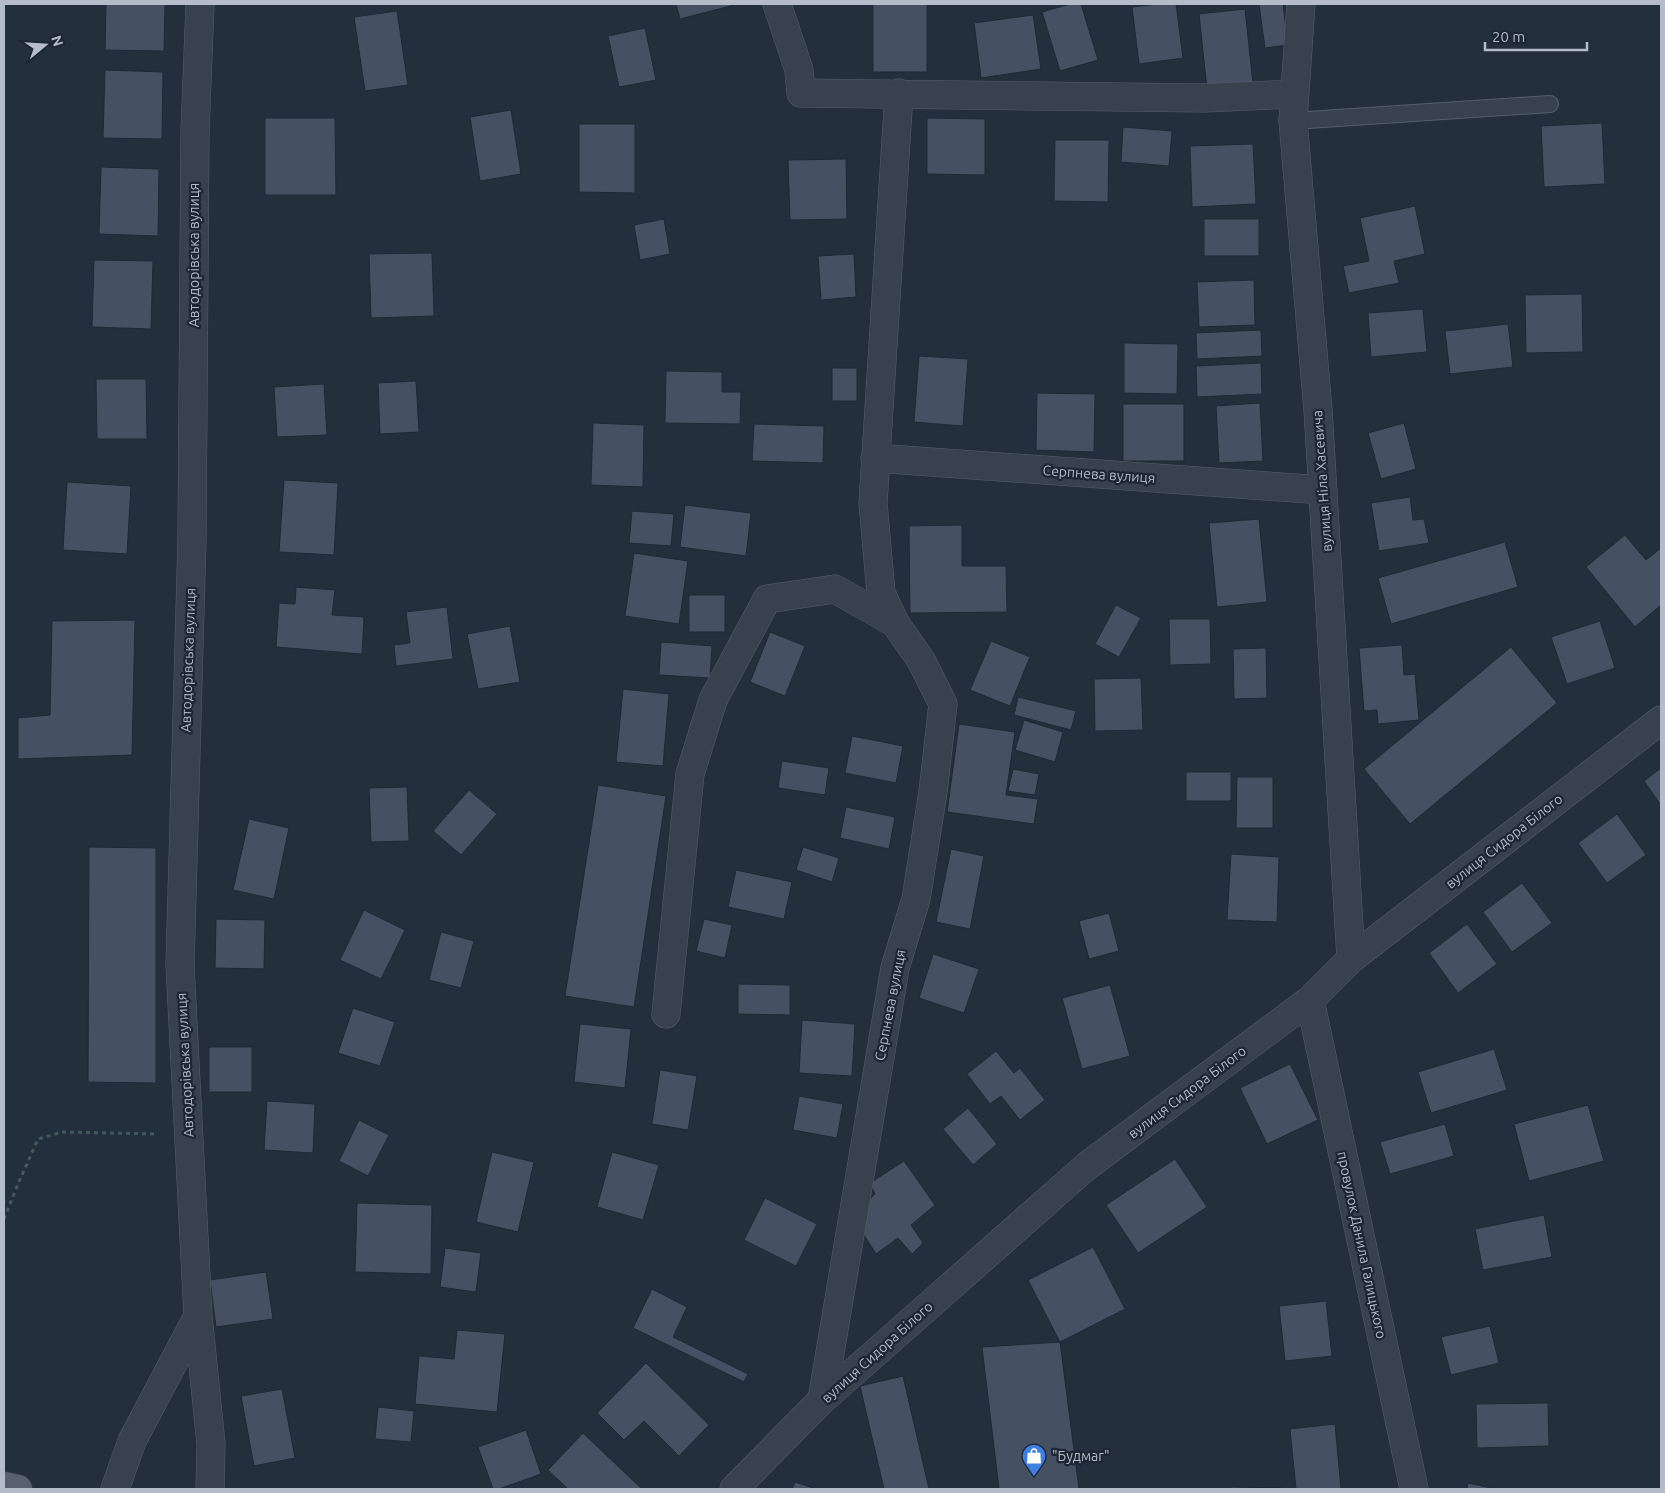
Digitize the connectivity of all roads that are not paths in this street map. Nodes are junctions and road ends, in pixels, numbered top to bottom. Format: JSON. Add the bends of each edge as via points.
{"nodes":[{"id":1,"x":200,"y":4,"type":"edge"},
{"id":2,"x":777,"y":4,"type":"edge"},
{"id":3,"x":1300,"y":4,"type":"edge"},
{"id":4,"x":899,"y":93,"type":"junction"},
{"id":5,"x":1550,"y":104,"type":"dead end"},
{"id":6,"x":1293,"y":108,"type":"junction"},
{"id":7,"x":875,"y":458,"type":"junction"},
{"id":8,"x":1322,"y":490,"type":"junction"},
{"id":9,"x":894,"y":623,"type":"junction"},
{"id":10,"x":1661,"y":720,"type":"edge"},
{"id":11,"x":1351,"y":959,"type":"junction"},
{"id":12,"x":1310,"y":1000,"type":"junction"},
{"id":13,"x":666,"y":1014,"type":"dead end"},
{"id":14,"x":198,"y":1316,"type":"junction"},
{"id":15,"x":822,"y":1400,"type":"junction"},
{"id":16,"x":115,"y":1489,"type":"edge"},
{"id":17,"x":210,"y":1489,"type":"edge"},
{"id":18,"x":734,"y":1489,"type":"edge"},
{"id":19,"x":1414,"y":1489,"type":"edge"}],
"edges":[{"from":1,"to":14,"type":"street","name":"Автодорівська вулиця","via":[[195,132],[192,539],[180,966]]},
{"from":2,"to":4,"type":"street","via":[[799,70],[801,93]]},
{"from":3,"to":6,"type":"street","name":"вулиця Ніла Хасевича"},
{"from":4,"to":6,"type":"street","via":[[1204,98]]},
{"from":4,"to":7,"type":"street","name":"Серпнева вулиця"},
{"from":5,"to":6,"type":"lane"},
{"from":6,"to":8,"type":"street","name":"вулиця Ніла Хасевича"},
{"from":7,"to":8,"type":"street","name":"Серпнева вулиця"},
{"from":7,"to":9,"type":"street","name":"Серпнева вулиця","via":[[873,503],[880,593]]},
{"from":8,"to":11,"type":"street","name":"вулиця Ніла Хасевича"},
{"from":9,"to":13,"type":"street","name":"Серпнева вулиця","via":[[835,589],[767,599],[713,700],[690,774]]},
{"from":9,"to":15,"type":"street","name":"Серпнева вулиця","via":[[921,660],[942,704],[933,792],[916,899],[895,968]]},
{"from":10,"to":11,"type":"street","name":"вулиця Сидора Білого"},
{"from":11,"to":12,"type":"street","name":"вулиця Сидора Білого"},
{"from":12,"to":15,"type":"street","name":"вулиця Сидора Білого","via":[[1087,1166]]},
{"from":12,"to":19,"type":"street","name":"провулок Данила Галицького"},
{"from":14,"to":16,"type":"street","via":[[132,1441]]},
{"from":14,"to":17,"type":"street","name":"Автодорівська вулиця","via":[[211,1444]]},
{"from":15,"to":18,"type":"street","name":"вулиця Сидора Білого"}]}
